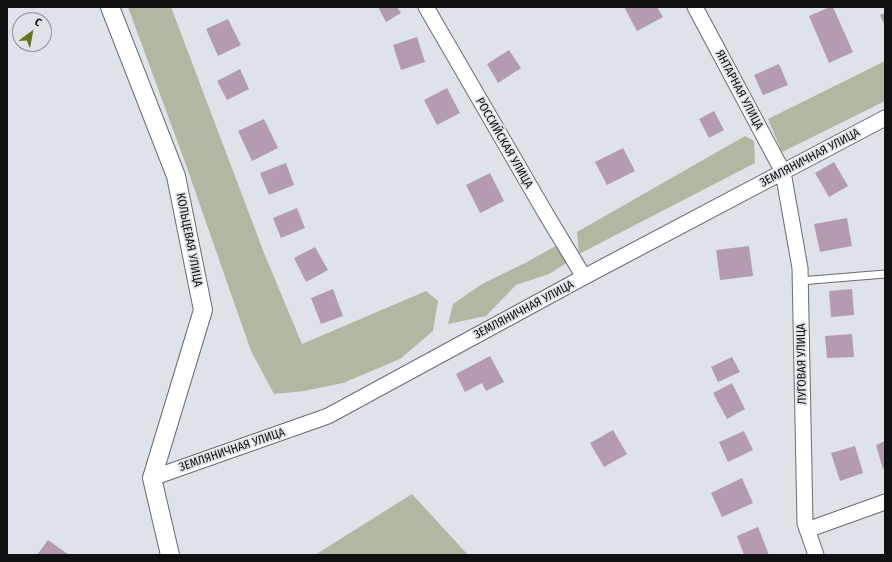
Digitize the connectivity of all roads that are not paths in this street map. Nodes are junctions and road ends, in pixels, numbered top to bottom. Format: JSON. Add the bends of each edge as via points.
{"nodes":[{"id":1,"x":110,"y":7,"type":"edge"},
{"id":2,"x":426,"y":7,"type":"edge"},
{"id":3,"x":695,"y":7,"type":"edge"},
{"id":4,"x":885,"y":118,"type":"edge"},
{"id":5,"x":783,"y":172,"type":"junction"},
{"id":6,"x":885,"y":274,"type":"edge"},
{"id":7,"x":584,"y":278,"type":"junction"},
{"id":8,"x":800,"y":281,"type":"junction"},
{"id":9,"x":152,"y":478,"type":"junction"},
{"id":10,"x":885,"y":502,"type":"edge"},
{"id":11,"x":808,"y":530,"type":"junction"},
{"id":12,"x":170,"y":555,"type":"edge"},
{"id":13,"x":816,"y":555,"type":"edge"}],
"edges":[{"from":1,"to":9,"type":"street","name":"КОЛЬЦЕВАЯ УЛИЦА","via":[[176,176],[203,310]]},
{"from":2,"to":7,"type":"street","name":"РОССИЙСКАЯ УЛИЦА"},
{"from":3,"to":5,"type":"street","name":"ЯНТАРНАЯ УЛИЦА"},
{"from":4,"to":5,"type":"street","name":"ЗЕМЛЯНИЧНАЯ УЛИЦА"},
{"from":5,"to":7,"type":"street","name":"ЗЕМЛЯНИЧНАЯ УЛИЦА"},
{"from":5,"to":8,"type":"street","name":"ЛУГОВАЯ УЛИЦА","via":[[800,268]]},
{"from":6,"to":8,"type":"lane"},
{"from":7,"to":9,"type":"street","name":"ЗЕМЛЯНИЧНАЯ УЛИЦА","via":[[328,416]]},
{"from":8,"to":11,"type":"street","name":"ЛУГОВАЯ УЛИЦА","via":[[805,523]]},
{"from":9,"to":12,"type":"street"},
{"from":10,"to":11,"type":"street"},
{"from":11,"to":13,"type":"street","name":"ЛУГОВАЯ УЛИЦА"}]}
